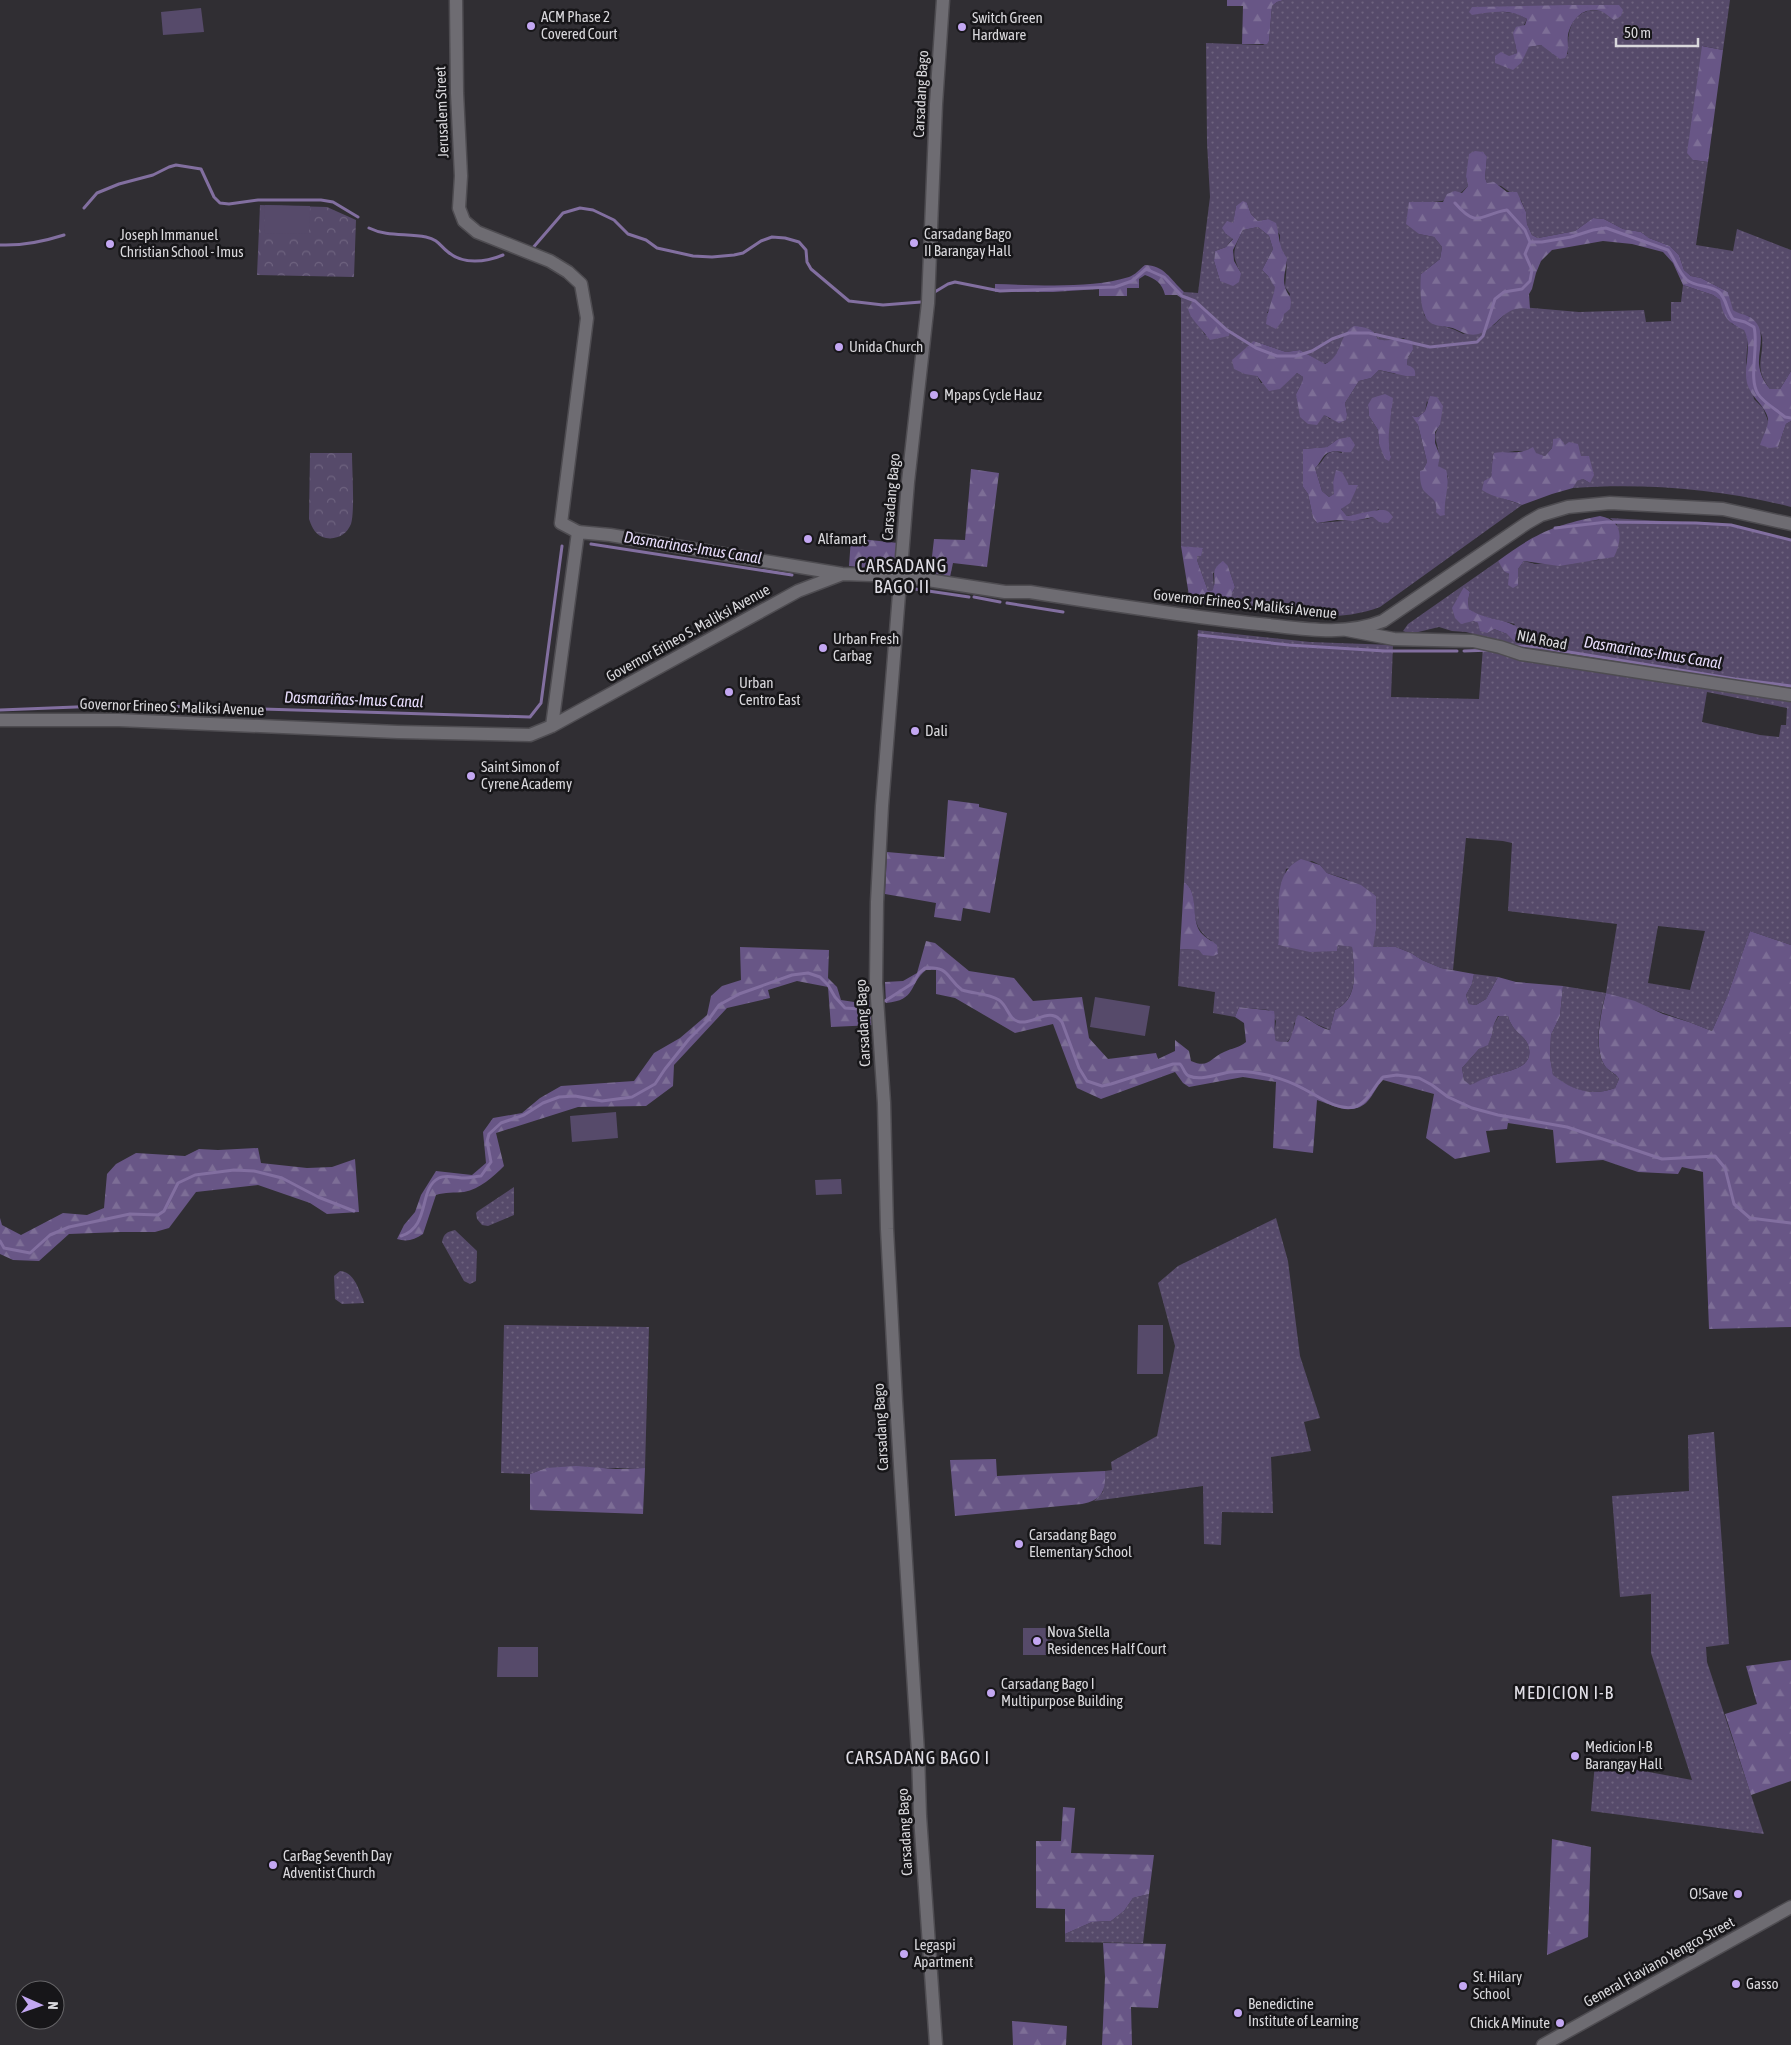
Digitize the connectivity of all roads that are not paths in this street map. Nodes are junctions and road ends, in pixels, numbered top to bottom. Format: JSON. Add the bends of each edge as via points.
{"nodes":[{"id":1,"x":456,"y":0,"type":"edge"},
{"id":2,"x":943,"y":0,"type":"edge"},
{"id":3,"x":1791,"y":524,"type":"edge"},
{"id":4,"x":578,"y":532,"type":"junction"},
{"id":5,"x":797,"y":568,"type":"junction"},
{"id":6,"x":842,"y":574,"type":"junction"},
{"id":7,"x":902,"y":576,"type":"junction"},
{"id":8,"x":798,"y":591,"type":"junction"},
{"id":9,"x":1348,"y":630,"type":"junction"},
{"id":10,"x":1791,"y":695,"type":"edge"},
{"id":11,"x":0,"y":720,"type":"edge"},
{"id":12,"x":552,"y":726,"type":"junction"},
{"id":13,"x":1791,"y":1907,"type":"edge"},
{"id":14,"x":936,"y":2045,"type":"edge"},
{"id":15,"x":1543,"y":2045,"type":"edge"}],
"edges":[{"from":1,"to":4,"type":"street","name":"Jerusalem Street","via":[[459,208],[464,221],[477,232],[550,261],[581,284],[586,318],[561,523]]},
{"from":2,"to":7,"type":"street","name":"Carsadang Bago","via":[[928,304],[908,482]]},
{"from":3,"to":9,"type":"street","name":"Governor Erineo S. Maliksi Avenue","via":[[1716,508],[1610,503],[1568,507],[1527,523],[1383,621]]},
{"from":4,"to":5,"type":"street","name":"Governor Erineo S. Maliksi Avenue"},
{"from":4,"to":12,"type":"street"},
{"from":5,"to":6,"type":"street","name":"Governor Erineo S. Maliksi Avenue"},
{"from":5,"to":8,"type":"street","via":[[802,579]]},
{"from":6,"to":7,"type":"street","name":"Governor Erineo S. Maliksi Avenue"},
{"from":6,"to":8,"type":"street","name":"Governor Erineo S. Maliksi Avenue"},
{"from":7,"to":9,"type":"street","name":"Governor Erineo S. Maliksi Avenue","via":[[1181,615],[1297,628]]},
{"from":7,"to":14,"type":"street","name":"Carsadang Bago","via":[[882,806],[876,902],[876,983],[896,1401]]},
{"from":8,"to":12,"type":"street","name":"Governor Erineo S. Maliksi Avenue"},
{"from":9,"to":10,"type":"street","name":"NIA Road","via":[[1394,639],[1481,642],[1521,654]]},
{"from":11,"to":12,"type":"street","name":"Governor Erineo S. Maliksi Avenue","via":[[119,720],[530,735]]},
{"from":13,"to":15,"type":"street","name":"General Flaviano Yengco Street"}]}
